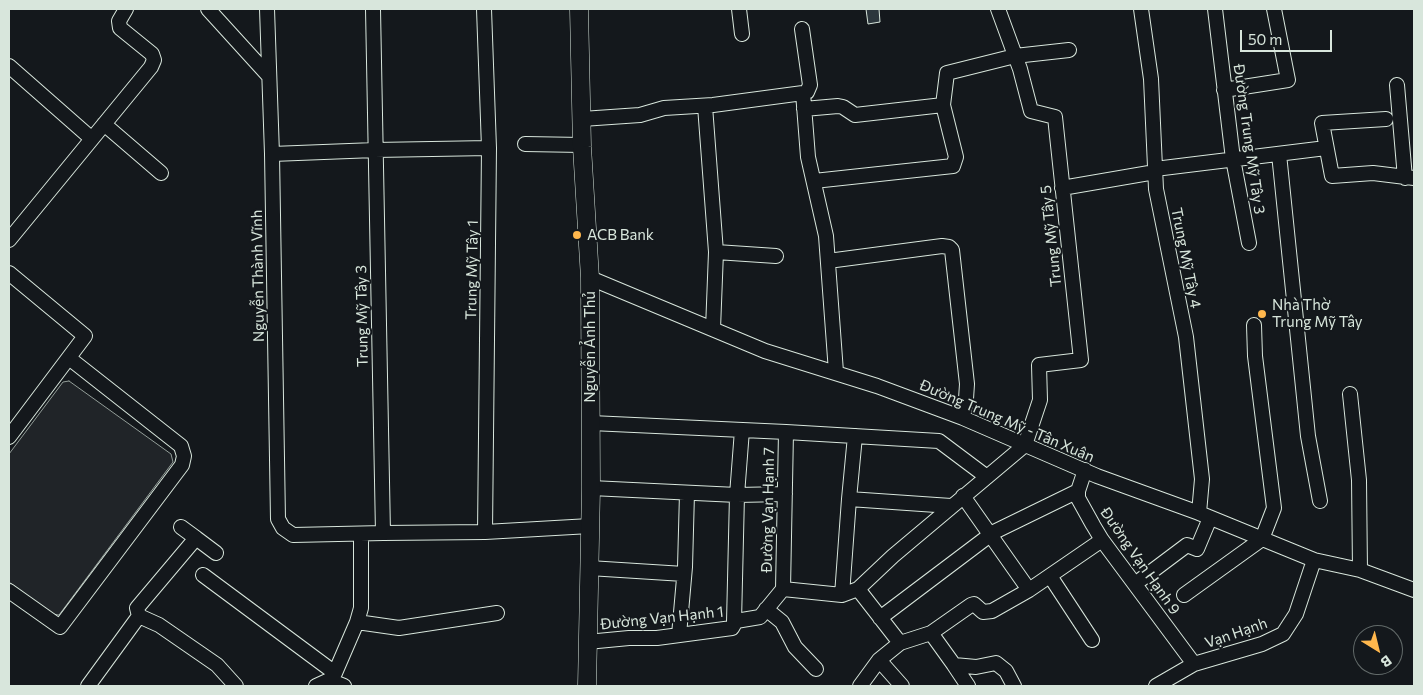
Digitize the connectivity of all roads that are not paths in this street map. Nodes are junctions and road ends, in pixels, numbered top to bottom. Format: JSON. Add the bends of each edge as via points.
{"nodes":[{"id":1,"x":126,"y":9,"type":"edge"},
{"id":2,"x":208,"y":9,"type":"edge"},
{"id":3,"x":268,"y":9,"type":"edge"},
{"id":4,"x":373,"y":9,"type":"edge"},
{"id":5,"x":484,"y":9,"type":"edge"},
{"id":6,"x":580,"y":9,"type":"edge"},
{"id":7,"x":739,"y":9,"type":"edge"},
{"id":8,"x":998,"y":9,"type":"edge"},
{"id":9,"x":1141,"y":9,"type":"edge"},
{"id":10,"x":1215,"y":9,"type":"edge"},
{"id":11,"x":1274,"y":9,"type":"edge"},
{"id":12,"x":802,"y":28,"type":"dead end"},
{"id":13,"x":742,"y":34,"type":"dead end"},
{"id":14,"x":1069,"y":50,"type":"dead end"},
{"id":15,"x":1015,"y":56,"type":"junction"},
{"id":16,"x":9,"y":66,"type":"edge"},
{"id":17,"x":268,"y":76,"type":"junction"},
{"id":18,"x":1397,"y":85,"type":"dead end"},
{"id":19,"x":1224,"y":90,"type":"junction"},
{"id":20,"x":803,"y":93,"type":"junction"},
{"id":21,"x":705,"y":106,"type":"junction"},
{"id":22,"x":943,"y":106,"type":"junction"},
{"id":23,"x":804,"y":109,"type":"junction"},
{"id":24,"x":582,"y":119,"type":"junction"},
{"id":25,"x":1386,"y":119,"type":"dead end"},
{"id":26,"x":104,"y":124,"type":"junction"},
{"id":27,"x":92,"y":138,"type":"junction"},
{"id":28,"x":524,"y":144,"type":"dead end"},
{"id":29,"x":582,"y":145,"type":"junction"},
{"id":30,"x":489,"y":148,"type":"junction"},
{"id":31,"x":1326,"y":148,"type":"junction"},
{"id":32,"x":375,"y":150,"type":"junction"},
{"id":33,"x":272,"y":154,"type":"junction"},
{"id":34,"x":1279,"y":154,"type":"junction"},
{"id":35,"x":1233,"y":159,"type":"junction"},
{"id":36,"x":1155,"y":171,"type":"junction"},
{"id":37,"x":161,"y":172,"type":"dead end"},
{"id":38,"x":1410,"y":178,"type":"edge"},
{"id":39,"x":814,"y":181,"type":"junction"},
{"id":40,"x":1062,"y":188,"type":"junction"},
{"id":41,"x":9,"y":240,"type":"edge"},
{"id":42,"x":1249,"y":243,"type":"dead end"},
{"id":43,"x":716,"y":252,"type":"junction"},
{"id":44,"x":776,"y":256,"type":"dead end"},
{"id":45,"x":828,"y":262,"type":"junction"},
{"id":46,"x":9,"y":273,"type":"edge"},
{"id":47,"x":590,"y":278,"type":"junction"},
{"id":48,"x":1254,"y":325,"type":"dead end"},
{"id":49,"x":713,"y":329,"type":"junction"},
{"id":50,"x":69,"y":358,"type":"junction"},
{"id":51,"x":836,"y":372,"type":"junction"},
{"id":52,"x":1350,"y":394,"type":"dead end"},
{"id":53,"x":963,"y":418,"type":"junction"},
{"id":54,"x":591,"y":423,"type":"junction"},
{"id":55,"x":742,"y":430,"type":"junction"},
{"id":56,"x":786,"y":432,"type":"junction"},
{"id":57,"x":855,"y":436,"type":"junction"},
{"id":58,"x":9,"y":437,"type":"edge"},
{"id":59,"x":1025,"y":445,"type":"junction"},
{"id":60,"x":1084,"y":470,"type":"junction"},
{"id":61,"x":986,"y":477,"type":"junction"},
{"id":62,"x":591,"y":488,"type":"junction"},
{"id":63,"x":1078,"y":491,"type":"junction"},
{"id":64,"x":686,"y":493,"type":"junction"},
{"id":65,"x":785,"y":494,"type":"junction"},
{"id":66,"x":737,"y":495,"type":"junction"},
{"id":67,"x":962,"y":496,"type":"junction"},
{"id":68,"x":849,"y":499,"type":"junction"},
{"id":69,"x":1320,"y":501,"type":"dead end"},
{"id":70,"x":951,"y":506,"type":"junction"},
{"id":71,"x":1204,"y":515,"type":"junction"},
{"id":72,"x":590,"y":526,"type":"junction"},
{"id":73,"x":181,"y":527,"type":"dead end"},
{"id":74,"x":485,"y":532,"type":"junction"},
{"id":75,"x":383,"y":533,"type":"junction"},
{"id":76,"x":361,"y":534,"type":"junction"},
{"id":77,"x":990,"y":534,"type":"junction"},
{"id":78,"x":196,"y":538,"type":"junction"},
{"id":79,"x":1262,"y":539,"type":"junction"},
{"id":80,"x":1102,"y":540,"type":"junction"},
{"id":81,"x":216,"y":553,"type":"dead end"},
{"id":82,"x":1314,"y":560,"type":"junction"},
{"id":83,"x":589,"y":568,"type":"junction"},
{"id":84,"x":1360,"y":570,"type":"junction"},
{"id":85,"x":684,"y":574,"type":"junction"},
{"id":86,"x":202,"y":575,"type":"dead end"},
{"id":87,"x":1050,"y":576,"type":"junction"},
{"id":88,"x":1135,"y":584,"type":"junction"},
{"id":89,"x":783,"y":589,"type":"junction"},
{"id":90,"x":858,"y":589,"type":"junction"},
{"id":91,"x":1029,"y":590,"type":"junction"},
{"id":92,"x":1414,"y":590,"type":"edge"},
{"id":93,"x":9,"y":591,"type":"edge"},
{"id":94,"x":842,"y":595,"type":"junction"},
{"id":95,"x":1184,"y":595,"type":"dead end"},
{"id":96,"x":766,"y":609,"type":"junction"},
{"id":97,"x":497,"y":613,"type":"dead end"},
{"id":98,"x":138,"y":616,"type":"junction"},
{"id":99,"x":880,"y":618,"type":"junction"},
{"id":100,"x":357,"y":622,"type":"junction"},
{"id":101,"x":734,"y":622,"type":"junction"},
{"id":102,"x":931,"y":633,"type":"junction"},
{"id":103,"x":679,"y":635,"type":"junction"},
{"id":104,"x":1092,"y":640,"type":"dead end"},
{"id":105,"x":587,"y":642,"type":"junction"},
{"id":106,"x":900,"y":643,"type":"junction"},
{"id":107,"x":879,"y":660,"type":"junction"},
{"id":108,"x":1194,"y":664,"type":"junction"},
{"id":109,"x":954,"y":665,"type":"junction"},
{"id":110,"x":816,"y":669,"type":"dead end"},
{"id":111,"x":332,"y":676,"type":"junction"},
{"id":112,"x":88,"y":686,"type":"edge"},
{"id":113,"x":236,"y":686,"type":"edge"},
{"id":114,"x":316,"y":686,"type":"edge"},
{"id":115,"x":344,"y":686,"type":"edge"},
{"id":116,"x":587,"y":686,"type":"edge"},
{"id":117,"x":860,"y":686,"type":"edge"},
{"id":118,"x":902,"y":686,"type":"edge"},
{"id":119,"x":968,"y":686,"type":"edge"},
{"id":120,"x":1014,"y":686,"type":"edge"},
{"id":121,"x":1156,"y":686,"type":"edge"}],
"edges":[{"from":1,"to":26,"type":"street","via":[[119,22],[120,28],[152,54],[154,60]]},
{"from":2,"to":17,"type":"street"},
{"from":3,"to":17,"type":"street","name":"Nguyễn Thành Vĩnh"},
{"from":4,"to":32,"type":"street","name":"Trung Mỹ Tây 3"},
{"from":5,"to":30,"type":"street","name":"Trung Mỹ Tây 1"},
{"from":6,"to":24,"type":"main road","name":"Nguyễn Ảnh Thủ"},
{"from":7,"to":13,"type":"street"},
{"from":8,"to":15,"type":"street","name":"Trung Mỹ Tây 5"},
{"from":9,"to":36,"type":"street","name":"Trung Mỹ Tây 4","via":[[1151,79]]},
{"from":10,"to":19,"type":"street","name":"Đường Trung Mỹ Tây 3"},
{"from":11,"to":19,"type":"street","via":[[1288,80]]},
{"from":12,"to":20,"type":"street","via":[[810,85]]},
{"from":14,"to":15,"type":"street"},
{"from":15,"to":22,"type":"street","via":[[947,73]]},
{"from":15,"to":40,"type":"street","name":"Trung Mỹ Tây 5","via":[[1031,111],[1055,117]]},
{"from":16,"to":27,"type":"street"},
{"from":17,"to":33,"type":"street","name":"Nguyễn Thành Vĩnh"},
{"from":18,"to":38,"type":"street"},
{"from":19,"to":35,"type":"street","name":"Đường Trung Mỹ Tây 3"},
{"from":20,"to":21,"type":"street"},
{"from":20,"to":23,"type":"street"},
{"from":21,"to":24,"type":"street","via":[[664,108],[644,115]]},
{"from":21,"to":43,"type":"street"},
{"from":22,"to":23,"type":"street","via":[[855,115],[838,106]]},
{"from":22,"to":39,"type":"street","via":[[956,157],[953,166]]},
{"from":23,"to":39,"type":"street","via":[[808,157]]},
{"from":24,"to":29,"type":"main road","name":"Nguyễn Ảnh Thủ"},
{"from":25,"to":31,"type":"street","via":[[1322,123]]},
{"from":26,"to":27,"type":"street"},
{"from":26,"to":37,"type":"street"},
{"from":27,"to":41,"type":"street"},
{"from":28,"to":29,"type":"street"},
{"from":29,"to":47,"type":"main road","name":"Nguyễn Ảnh Thủ"},
{"from":30,"to":32,"type":"street"},
{"from":30,"to":74,"type":"street","name":"Trung Mỹ Tây 1"},
{"from":31,"to":34,"type":"street"},
{"from":31,"to":38,"type":"street","via":[[1332,176],[1373,173]]},
{"from":32,"to":33,"type":"street"},
{"from":32,"to":75,"type":"street","name":"Trung Mỹ Tây 3"},
{"from":33,"to":76,"type":"street","name":"Nguyễn Thành Vĩnh","via":[[278,519],[283,528],[293,535]]},
{"from":34,"to":35,"type":"street"},
{"from":34,"to":69,"type":"street","via":[[1308,436]]},
{"from":35,"to":36,"type":"street"},
{"from":35,"to":42,"type":"street","name":"Đường Trung Mỹ Tây 3"},
{"from":36,"to":40,"type":"street"},
{"from":36,"to":71,"type":"street","name":"Trung Mỹ Tây 4","via":[[1186,337]]},
{"from":39,"to":45,"type":"street"},
{"from":40,"to":59,"type":"street","name":"Trung Mỹ Tây 5","via":[[1081,360],[1039,365],[1040,400]]},
{"from":43,"to":44,"type":"street"},
{"from":43,"to":49,"type":"street"},
{"from":45,"to":51,"type":"street"},
{"from":45,"to":53,"type":"street","via":[[942,246],[952,250],[967,384]]},
{"from":46,"to":50,"type":"street","via":[[85,336]]},
{"from":47,"to":49,"type":"street","name":"Đường Trung Mỹ - Tân Xuân"},
{"from":47,"to":54,"type":"main road","name":"Nguyễn Ảnh Thủ"},
{"from":48,"to":79,"type":"street","via":[[1274,508]]},
{"from":49,"to":51,"type":"street","name":"Đường Trung Mỹ - Tân Xuân","via":[[766,351]]},
{"from":50,"to":58,"type":"street"},
{"from":50,"to":93,"type":"street","via":[[181,446],[182,465],[60,627]]},
{"from":51,"to":53,"type":"street","name":"Đường Trung Mỹ - Tân Xuân"},
{"from":52,"to":84,"type":"street","via":[[1358,480]]},
{"from":53,"to":59,"type":"street","name":"Đường Trung Mỹ - Tân Xuân"},
{"from":54,"to":55,"type":"street"},
{"from":54,"to":62,"type":"main road","name":"Nguyễn Ảnh Thủ"},
{"from":55,"to":56,"type":"street"},
{"from":55,"to":66,"type":"street"},
{"from":56,"to":57,"type":"street"},
{"from":56,"to":65,"type":"street","name":"Đường Vạn Hạnh 7"},
{"from":57,"to":61,"type":"street","via":[[940,442]]},
{"from":57,"to":68,"type":"street"},
{"from":59,"to":60,"type":"street","name":"Đường Trung Mỹ - Tân Xuân"},
{"from":59,"to":61,"type":"street"},
{"from":60,"to":63,"type":"street"},
{"from":60,"to":71,"type":"street","name":"Đường Trung Mỹ - Tân Xuân"},
{"from":61,"to":67,"type":"street"},
{"from":62,"to":64,"type":"street"},
{"from":62,"to":72,"type":"main road","name":"Nguyễn Ảnh Thủ"},
{"from":63,"to":77,"type":"street"},
{"from":63,"to":80,"type":"street","name":"Đường Vạn Hạnh 9","via":[[1078,498]]},
{"from":64,"to":66,"type":"street"},
{"from":64,"to":85,"type":"street"},
{"from":65,"to":66,"type":"street"},
{"from":65,"to":89,"type":"street","name":"Đường Vạn Hạnh 7"},
{"from":66,"to":101,"type":"street"},
{"from":67,"to":70,"type":"street"},
{"from":67,"to":77,"type":"street"},
{"from":68,"to":70,"type":"street"},
{"from":68,"to":94,"type":"street"},
{"from":70,"to":90,"type":"street"},
{"from":71,"to":79,"type":"street","name":"Đường Trung Mỹ - Tân Xuân"},
{"from":71,"to":88,"type":"street","name":"Trung Mỹ Tây 4","via":[[1197,549],[1187,545]]},
{"from":72,"to":74,"type":"street"},
{"from":72,"to":83,"type":"main road","name":"Nguyễn Ảnh Thủ"},
{"from":73,"to":78,"type":"street"},
{"from":74,"to":75,"type":"street"},
{"from":75,"to":76,"type":"street"},
{"from":76,"to":100,"type":"street","via":[[361,608]]},
{"from":77,"to":91,"type":"street"},
{"from":77,"to":99,"type":"street"},
{"from":78,"to":81,"type":"street"},
{"from":78,"to":98,"type":"street","via":[[137,608]]},
{"from":79,"to":82,"type":"street","name":"Đường Trung Mỹ - Tân Xuân"},
{"from":79,"to":95,"type":"street"},
{"from":80,"to":87,"type":"street"},
{"from":80,"to":88,"type":"street","name":"Đường Vạn Hạnh 9"},
{"from":82,"to":84,"type":"street","name":"Đường Trung Mỹ - Tân Xuân"},
{"from":82,"to":108,"type":"street","name":"Vạn Hạnh","via":[[1296,614],[1283,634],[1262,644]]},
{"from":83,"to":85,"type":"street"},
{"from":83,"to":105,"type":"main road","name":"Nguyễn Ảnh Thủ"},
{"from":84,"to":92,"type":"street","name":"Đường Trung Mỹ - Tân Xuân"},
{"from":85,"to":103,"type":"street"},
{"from":86,"to":111,"type":"street"},
{"from":87,"to":91,"type":"street"},
{"from":87,"to":104,"type":"street"},
{"from":88,"to":108,"type":"street","name":"Đường Vạn Hạnh 9"},
{"from":89,"to":94,"type":"street"},
{"from":89,"to":96,"type":"street","name":"Đường Vạn Hạnh 1"},
{"from":90,"to":94,"type":"street"},
{"from":90,"to":99,"type":"street"},
{"from":91,"to":102,"type":"street","via":[[986,613],[971,605]]},
{"from":96,"to":101,"type":"street","name":"Đường Vạn Hạnh 1","via":[[760,617]]},
{"from":96,"to":110,"type":"street","via":[[782,622],[795,647]]},
{"from":97,"to":100,"type":"street","via":[[399,628]]},
{"from":98,"to":112,"type":"street"},
{"from":98,"to":113,"type":"street","via":[[159,625],[217,665]]},
{"from":99,"to":106,"type":"street"},
{"from":100,"to":111,"type":"street"},
{"from":101,"to":103,"type":"street","name":"Đường Vạn Hạnh 1","via":[[732,628]]},
{"from":102,"to":106,"type":"street"},
{"from":102,"to":109,"type":"street"},
{"from":103,"to":105,"type":"street","name":"Đường Vạn Hạnh 1"},
{"from":105,"to":116,"type":"main road","name":"Nguyễn Ảnh Thủ"},
{"from":106,"to":107,"type":"street"},
{"from":107,"to":117,"type":"street"},
{"from":107,"to":118,"type":"street"},
{"from":108,"to":121,"type":"street","name":"Vạn Hạnh"},
{"from":109,"to":119,"type":"street"},
{"from":109,"to":120,"type":"street","via":[[976,667],[996,663],[1006,671]]},
{"from":111,"to":114,"type":"street"},
{"from":111,"to":115,"type":"street"}]}
